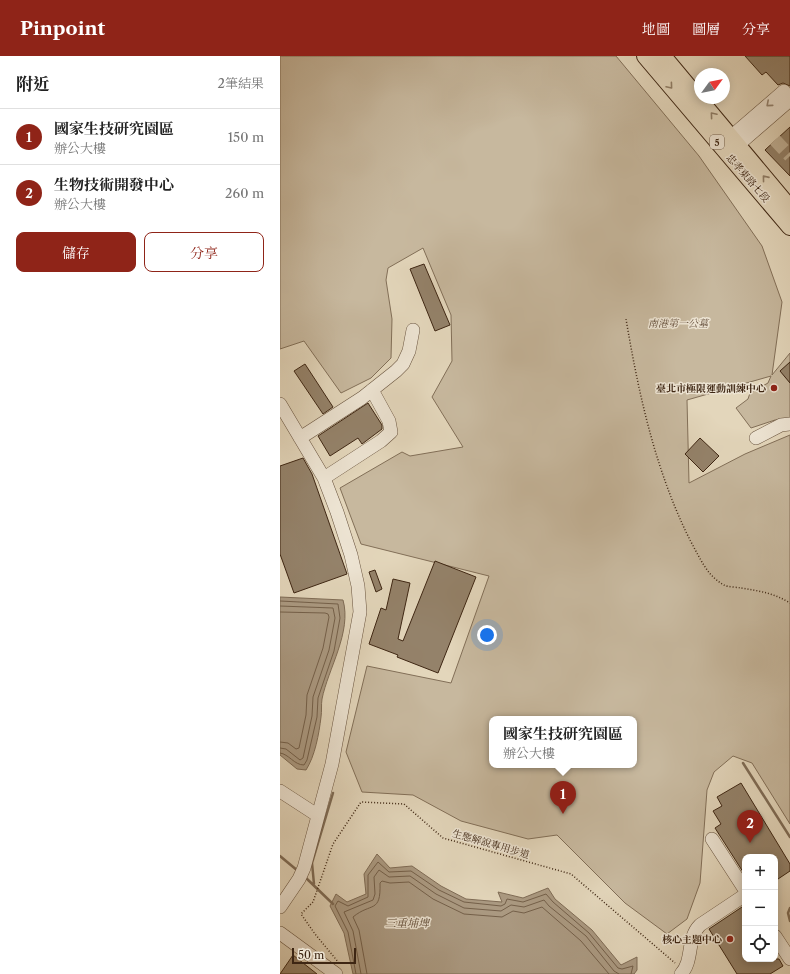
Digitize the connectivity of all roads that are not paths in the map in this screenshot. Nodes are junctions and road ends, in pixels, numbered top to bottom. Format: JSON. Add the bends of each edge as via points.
{"nodes":[{"id":1,"x":645,"y":56,"type":"edge"},
{"id":2,"x":663,"y":56,"type":"edge"},
{"id":3,"x":787,"y":96,"type":"edge"},
{"id":4,"x":729,"y":145,"type":"junction"},
{"id":5,"x":790,"y":208,"type":"edge"},
{"id":6,"x":790,"y":227,"type":"edge"},
{"id":7,"x":413,"y":330,"type":"dead end"},
{"id":8,"x":372,"y":390,"type":"junction"},
{"id":9,"x":280,"y":404,"type":"edge"},
{"id":10,"x":790,"y":424,"type":"edge"},
{"id":11,"x":300,"y":438,"type":"junction"},
{"id":12,"x":756,"y":438,"type":"dead end"},
{"id":13,"x":324,"y":478,"type":"junction"},
{"id":14,"x":280,"y":790,"type":"edge"},
{"id":15,"x":317,"y":815,"type":"junction"},
{"id":16,"x":712,"y":839,"type":"dead end"},
{"id":17,"x":742,"y":885,"type":"edge"},
{"id":18,"x":742,"y":897,"type":"edge"},
{"id":19,"x":280,"y":907,"type":"edge"},
{"id":20,"x":280,"y":932,"type":"edge"},
{"id":21,"x":778,"y":941,"type":"edge"},
{"id":22,"x":790,"y":959,"type":"edge"},
{"id":23,"x":338,"y":971,"type":"edge"},
{"id":24,"x":683,"y":972,"type":"edge"}],
"edges":[{"from":1,"to":4,"type":"main road","name":"忠孝東路七段","number":"5","one_way":true},
{"from":4,"to":2,"type":"main road","name":"忠孝東路七段","number":"5","one_way":true},
{"from":3,"to":4,"type":"street"},
{"from":5,"to":4,"type":"main road","name":"忠孝東路七段","number":"5","one_way":true},
{"from":4,"to":6,"type":"main road","name":"忠孝東路七段","number":"5"},
{"from":7,"to":8,"type":"street","via":[[403,364]]},
{"from":8,"to":11,"type":"street"},
{"from":8,"to":13,"type":"street","via":[[389,421],[391,432]]},
{"from":9,"to":11,"type":"street"},
{"from":10,"to":12,"type":"street","via":[[781,425]]},
{"from":11,"to":13,"type":"street"},
{"from":13,"to":15,"type":"street","via":[[351,555],[358,586],[360,612],[332,764]]},
{"from":14,"to":15,"type":"street"},
{"from":15,"to":19,"type":"street","via":[[302,874]]},
{"from":16,"to":17,"type":"street"},
{"from":18,"to":24,"type":"street","via":[[694,931]]},
{"from":20,"to":23,"type":"street"},
{"from":21,"to":22,"type":"street"}]}
